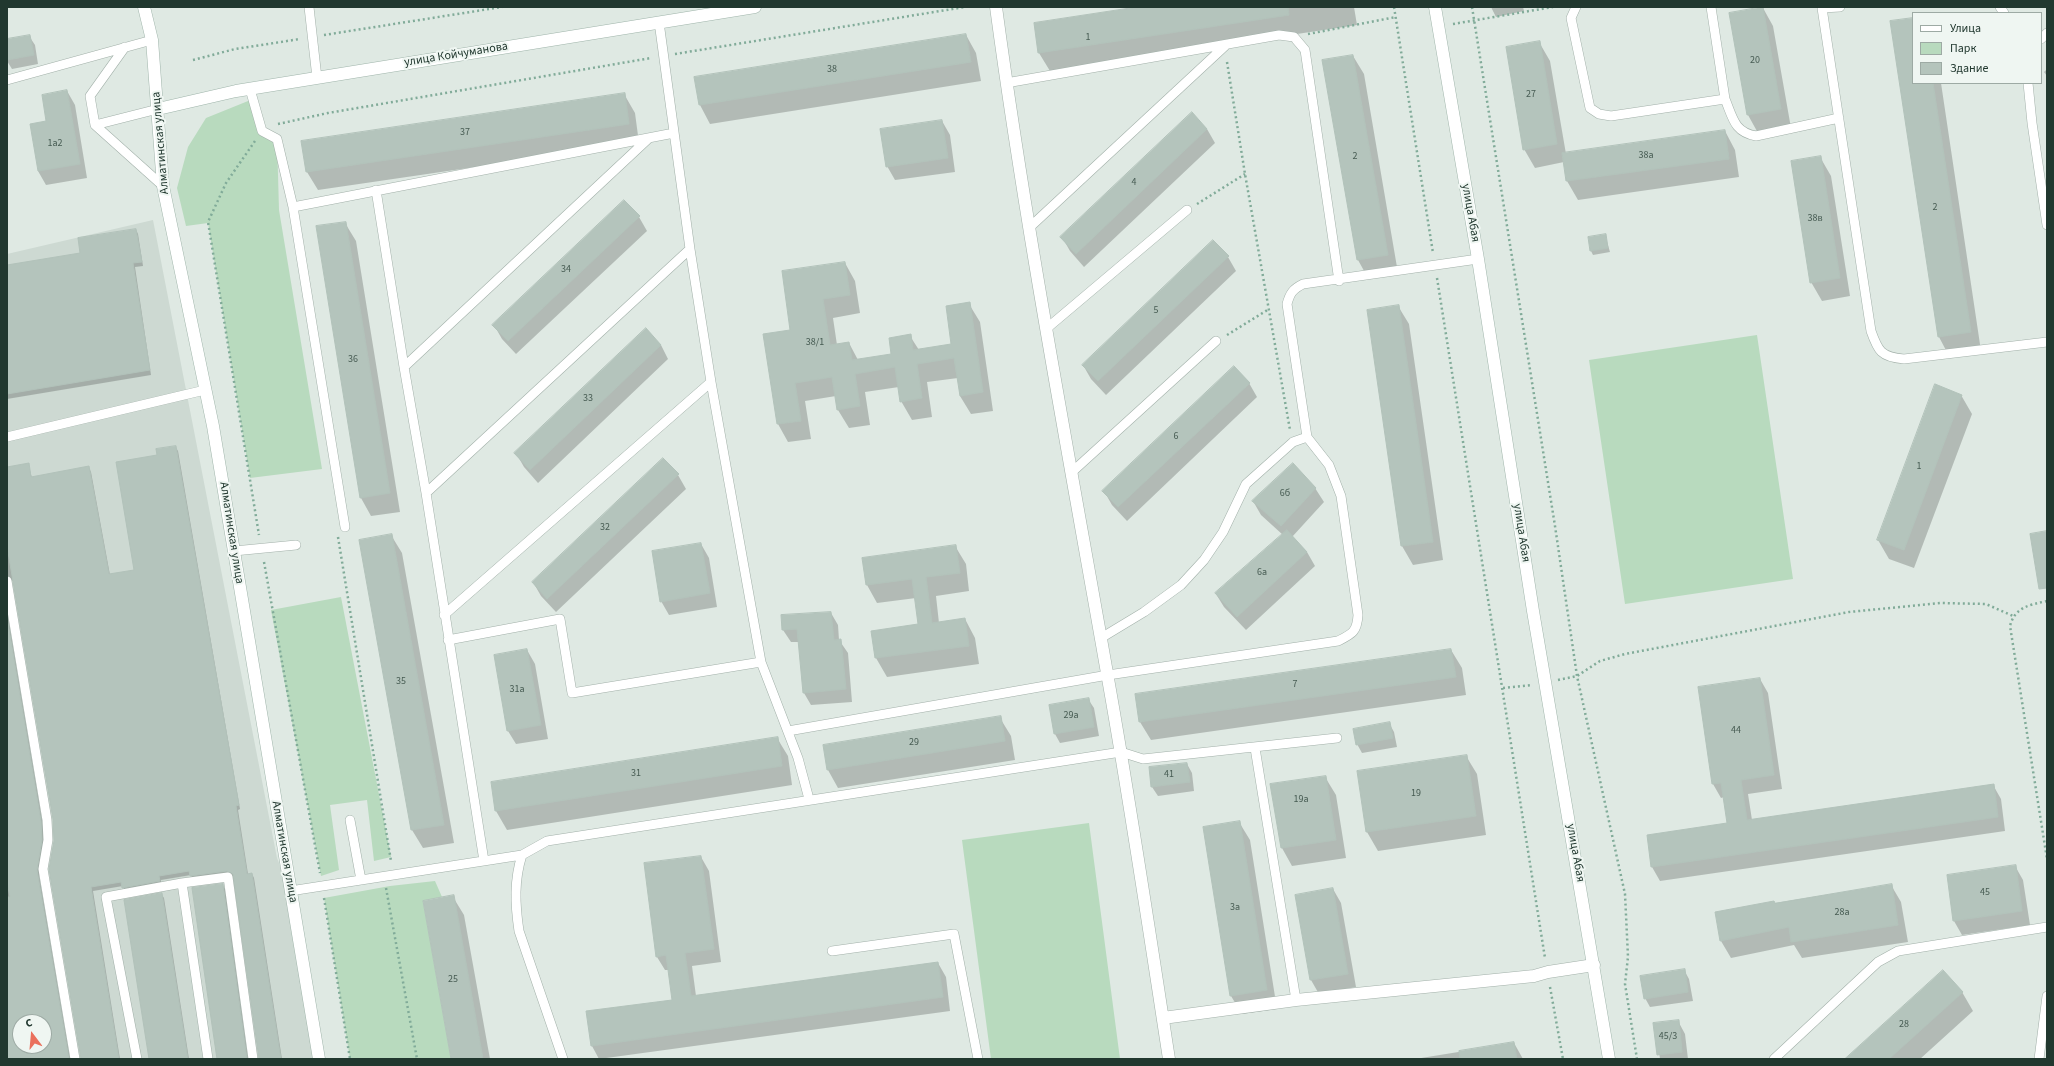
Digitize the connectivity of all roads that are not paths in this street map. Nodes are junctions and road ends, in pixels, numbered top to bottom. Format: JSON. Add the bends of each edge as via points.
{"nodes":[{"id":1,"x":144,"y":7,"type":"edge"},
{"id":2,"x":309,"y":7,"type":"edge"},
{"id":3,"x":755,"y":7,"type":"edge"},
{"id":4,"x":996,"y":7,"type":"edge"},
{"id":5,"x":1435,"y":7,"type":"edge"},
{"id":6,"x":1576,"y":7,"type":"edge"},
{"id":7,"x":1711,"y":7,"type":"edge"},
{"id":8,"x":1840,"y":7,"type":"edge"},
{"id":9,"x":1822,"y":8,"type":"edge"},
{"id":10,"x":659,"y":22,"type":"junction"},
{"id":11,"x":152,"y":40,"type":"junction"},
{"id":12,"x":1225,"y":46,"type":"junction"},
{"id":13,"x":125,"y":47,"type":"junction"},
{"id":14,"x":316,"y":78,"type":"junction"},
{"id":15,"x":7,"y":80,"type":"edge"},
{"id":16,"x":1006,"y":84,"type":"junction"},
{"id":17,"x":2028,"y":84,"type":"edge"},
{"id":18,"x":250,"y":89,"type":"junction"},
{"id":19,"x":1725,"y":99,"type":"junction"},
{"id":20,"x":158,"y":109,"type":"junction"},
{"id":21,"x":1839,"y":118,"type":"junction"},
{"id":22,"x":95,"y":125,"type":"junction"},
{"id":23,"x":674,"y":133,"type":"junction"},
{"id":24,"x":648,"y":139,"type":"junction"},
{"id":25,"x":163,"y":186,"type":"junction"},
{"id":26,"x":2044,"y":187,"type":"edge"},
{"id":27,"x":376,"y":190,"type":"junction"},
{"id":28,"x":293,"y":207,"type":"junction"},
{"id":29,"x":1187,"y":210,"type":"road end"},
{"id":30,"x":2047,"y":225,"type":"edge"},
{"id":31,"x":1030,"y":227,"type":"junction"},
{"id":32,"x":690,"y":250,"type":"junction"},
{"id":33,"x":1478,"y":259,"type":"junction"},
{"id":34,"x":1339,"y":281,"type":"junction"},
{"id":35,"x":1046,"y":329,"type":"junction"},
{"id":36,"x":1216,"y":341,"type":"road end"},
{"id":37,"x":2047,"y":342,"type":"edge"},
{"id":38,"x":404,"y":367,"type":"junction"},
{"id":39,"x":711,"y":382,"type":"junction"},
{"id":40,"x":205,"y":390,"type":"junction"},
{"id":41,"x":7,"y":437,"type":"edge"},
{"id":42,"x":1307,"y":437,"type":"junction"},
{"id":43,"x":1072,"y":472,"type":"junction"},
{"id":44,"x":426,"y":493,"type":"junction"},
{"id":45,"x":345,"y":527,"type":"dead end"},
{"id":46,"x":296,"y":545,"type":"dead end"},
{"id":47,"x":234,"y":551,"type":"junction"},
{"id":48,"x":7,"y":581,"type":"edge"},
{"id":49,"x":444,"y":615,"type":"junction"},
{"id":50,"x":1101,"y":638,"type":"junction"},
{"id":51,"x":448,"y":640,"type":"junction"},
{"id":52,"x":761,"y":662,"type":"junction"},
{"id":53,"x":1108,"y":675,"type":"junction"},
{"id":54,"x":788,"y":731,"type":"junction"},
{"id":55,"x":1337,"y":738,"type":"dead end"},
{"id":56,"x":1255,"y":748,"type":"junction"},
{"id":57,"x":1121,"y":752,"type":"junction"},
{"id":58,"x":809,"y":799,"type":"junction"},
{"id":59,"x":350,"y":820,"type":"dead end"},
{"id":60,"x":522,"y":855,"type":"junction"},
{"id":61,"x":484,"y":861,"type":"junction"},
{"id":62,"x":362,"y":880,"type":"junction"},
{"id":63,"x":182,"y":883,"type":"junction"},
{"id":64,"x":290,"y":890,"type":"junction"},
{"id":65,"x":2047,"y":927,"type":"edge"},
{"id":66,"x":832,"y":951,"type":"dead end"},
{"id":67,"x":1594,"y":965,"type":"junction"},
{"id":68,"x":2047,"y":996,"type":"edge"},
{"id":69,"x":1296,"y":1000,"type":"junction"},
{"id":70,"x":1162,"y":1018,"type":"junction"},
{"id":71,"x":75,"y":1059,"type":"edge"},
{"id":72,"x":137,"y":1059,"type":"edge"},
{"id":73,"x":208,"y":1059,"type":"edge"},
{"id":74,"x":253,"y":1059,"type":"edge"},
{"id":75,"x":319,"y":1059,"type":"edge"},
{"id":76,"x":563,"y":1059,"type":"edge"},
{"id":77,"x":978,"y":1059,"type":"edge"},
{"id":78,"x":1169,"y":1059,"type":"edge"},
{"id":79,"x":1609,"y":1059,"type":"edge"},
{"id":80,"x":1774,"y":1059,"type":"edge"},
{"id":81,"x":2039,"y":1059,"type":"edge"}],
"edges":[{"from":1,"to":11,"type":"street","name":"Алматинская улица"},
{"from":2,"to":14,"type":"lane"},
{"from":3,"to":10,"type":"street","name":"улица Койчуманова"},
{"from":4,"to":16,"type":"street"},
{"from":5,"to":33,"type":"street","name":"улица Абая"},
{"from":6,"to":19,"type":"lane","via":[[1571,18],[1590,108],[1599,114],[1611,116]]},
{"from":7,"to":19,"type":"lane"},
{"from":8,"to":9,"type":"lane"},
{"from":9,"to":21,"type":"lane"},
{"from":10,"to":14,"type":"street","name":"улица Койчуманова"},
{"from":10,"to":23,"type":"lane"},
{"from":11,"to":13,"type":"lane"},
{"from":11,"to":20,"type":"street","name":"Алматинская улица"},
{"from":12,"to":16,"type":"lane"},
{"from":12,"to":31,"type":"lane"},
{"from":12,"to":34,"type":"lane","via":[[1279,35],[1294,37],[1305,50]]},
{"from":13,"to":15,"type":"lane"},
{"from":13,"to":22,"type":"lane","via":[[90,96]]},
{"from":14,"to":18,"type":"street","name":"улица Койчуманова"},
{"from":16,"to":31,"type":"street"},
{"from":17,"to":26,"type":"lane"},
{"from":18,"to":20,"type":"street","name":"улица Койчуманова"},
{"from":18,"to":28,"type":"lane","via":[[262,131],[277,139]]},
{"from":19,"to":21,"type":"lane","via":[[1737,127],[1744,134],[1756,136]]},
{"from":20,"to":22,"type":"lane"},
{"from":20,"to":25,"type":"street","name":"Алматинская улица"},
{"from":21,"to":37,"type":"lane","via":[[1871,331],[1877,348],[1889,358],[1904,359]]},
{"from":22,"to":25,"type":"lane"},
{"from":23,"to":24,"type":"lane"},
{"from":23,"to":32,"type":"lane"},
{"from":24,"to":27,"type":"lane"},
{"from":24,"to":38,"type":"lane"},
{"from":25,"to":40,"type":"street","name":"Алматинская улица"},
{"from":26,"to":30,"type":"lane"},
{"from":27,"to":28,"type":"lane"},
{"from":27,"to":38,"type":"lane"},
{"from":28,"to":45,"type":"lane"},
{"from":29,"to":35,"type":"lane"},
{"from":31,"to":35,"type":"street"},
{"from":32,"to":39,"type":"lane"},
{"from":32,"to":44,"type":"lane"},
{"from":33,"to":34,"type":"lane"},
{"from":33,"to":67,"type":"street","name":"улица Абая","via":[[1532,604]]},
{"from":34,"to":42,"type":"lane","via":[[1303,284],[1294,288],[1289,295],[1288,304]]},
{"from":35,"to":43,"type":"street"},
{"from":36,"to":43,"type":"lane"},
{"from":38,"to":44,"type":"lane"},
{"from":39,"to":49,"type":"lane"},
{"from":39,"to":52,"type":"lane"},
{"from":40,"to":41,"type":"lane"},
{"from":40,"to":47,"type":"street","name":"Алматинская улица"},
{"from":42,"to":50,"type":"lane","via":[[1292,442],[1246,484],[1223,532],[1204,560],[1181,585],[1144,612]]},
{"from":42,"to":53,"type":"lane","via":[[1329,465],[1341,496],[1358,615],[1358,626],[1351,635],[1338,641]]},
{"from":43,"to":50,"type":"street"},
{"from":44,"to":49,"type":"lane"},
{"from":46,"to":47,"type":"lane"},
{"from":47,"to":64,"type":"street","name":"Алматинская улица"},
{"from":48,"to":71,"type":"lane","via":[[47,820],[48,840],[43,869]]},
{"from":49,"to":51,"type":"lane"},
{"from":50,"to":53,"type":"street"},
{"from":51,"to":52,"type":"lane","via":[[560,619],[572,693]]},
{"from":51,"to":61,"type":"lane"},
{"from":52,"to":54,"type":"lane"},
{"from":53,"to":54,"type":"lane"},
{"from":53,"to":57,"type":"street"},
{"from":54,"to":58,"type":"lane"},
{"from":55,"to":56,"type":"lane"},
{"from":56,"to":57,"type":"lane","via":[[1143,759]]},
{"from":56,"to":69,"type":"lane"},
{"from":57,"to":58,"type":"lane"},
{"from":57,"to":70,"type":"street"},
{"from":58,"to":60,"type":"lane","via":[[547,841]]},
{"from":59,"to":62,"type":"lane"},
{"from":60,"to":61,"type":"lane"},
{"from":60,"to":76,"type":"lane","via":[[516,874],[519,931]]},
{"from":61,"to":62,"type":"lane"},
{"from":62,"to":64,"type":"lane"},
{"from":63,"to":72,"type":"lane","via":[[106,897]]},
{"from":63,"to":73,"type":"lane"},
{"from":63,"to":74,"type":"lane","via":[[228,876]]},
{"from":64,"to":75,"type":"street","name":"Алматинская улица"},
{"from":65,"to":80,"type":"lane","via":[[1898,951],[1878,962]]},
{"from":66,"to":77,"type":"lane","via":[[954,934]]},
{"from":67,"to":69,"type":"street","via":[[1534,976]]},
{"from":67,"to":79,"type":"street","name":"улица Абая"},
{"from":68,"to":81,"type":"lane"},
{"from":69,"to":70,"type":"street"},
{"from":70,"to":78,"type":"street"}]}
